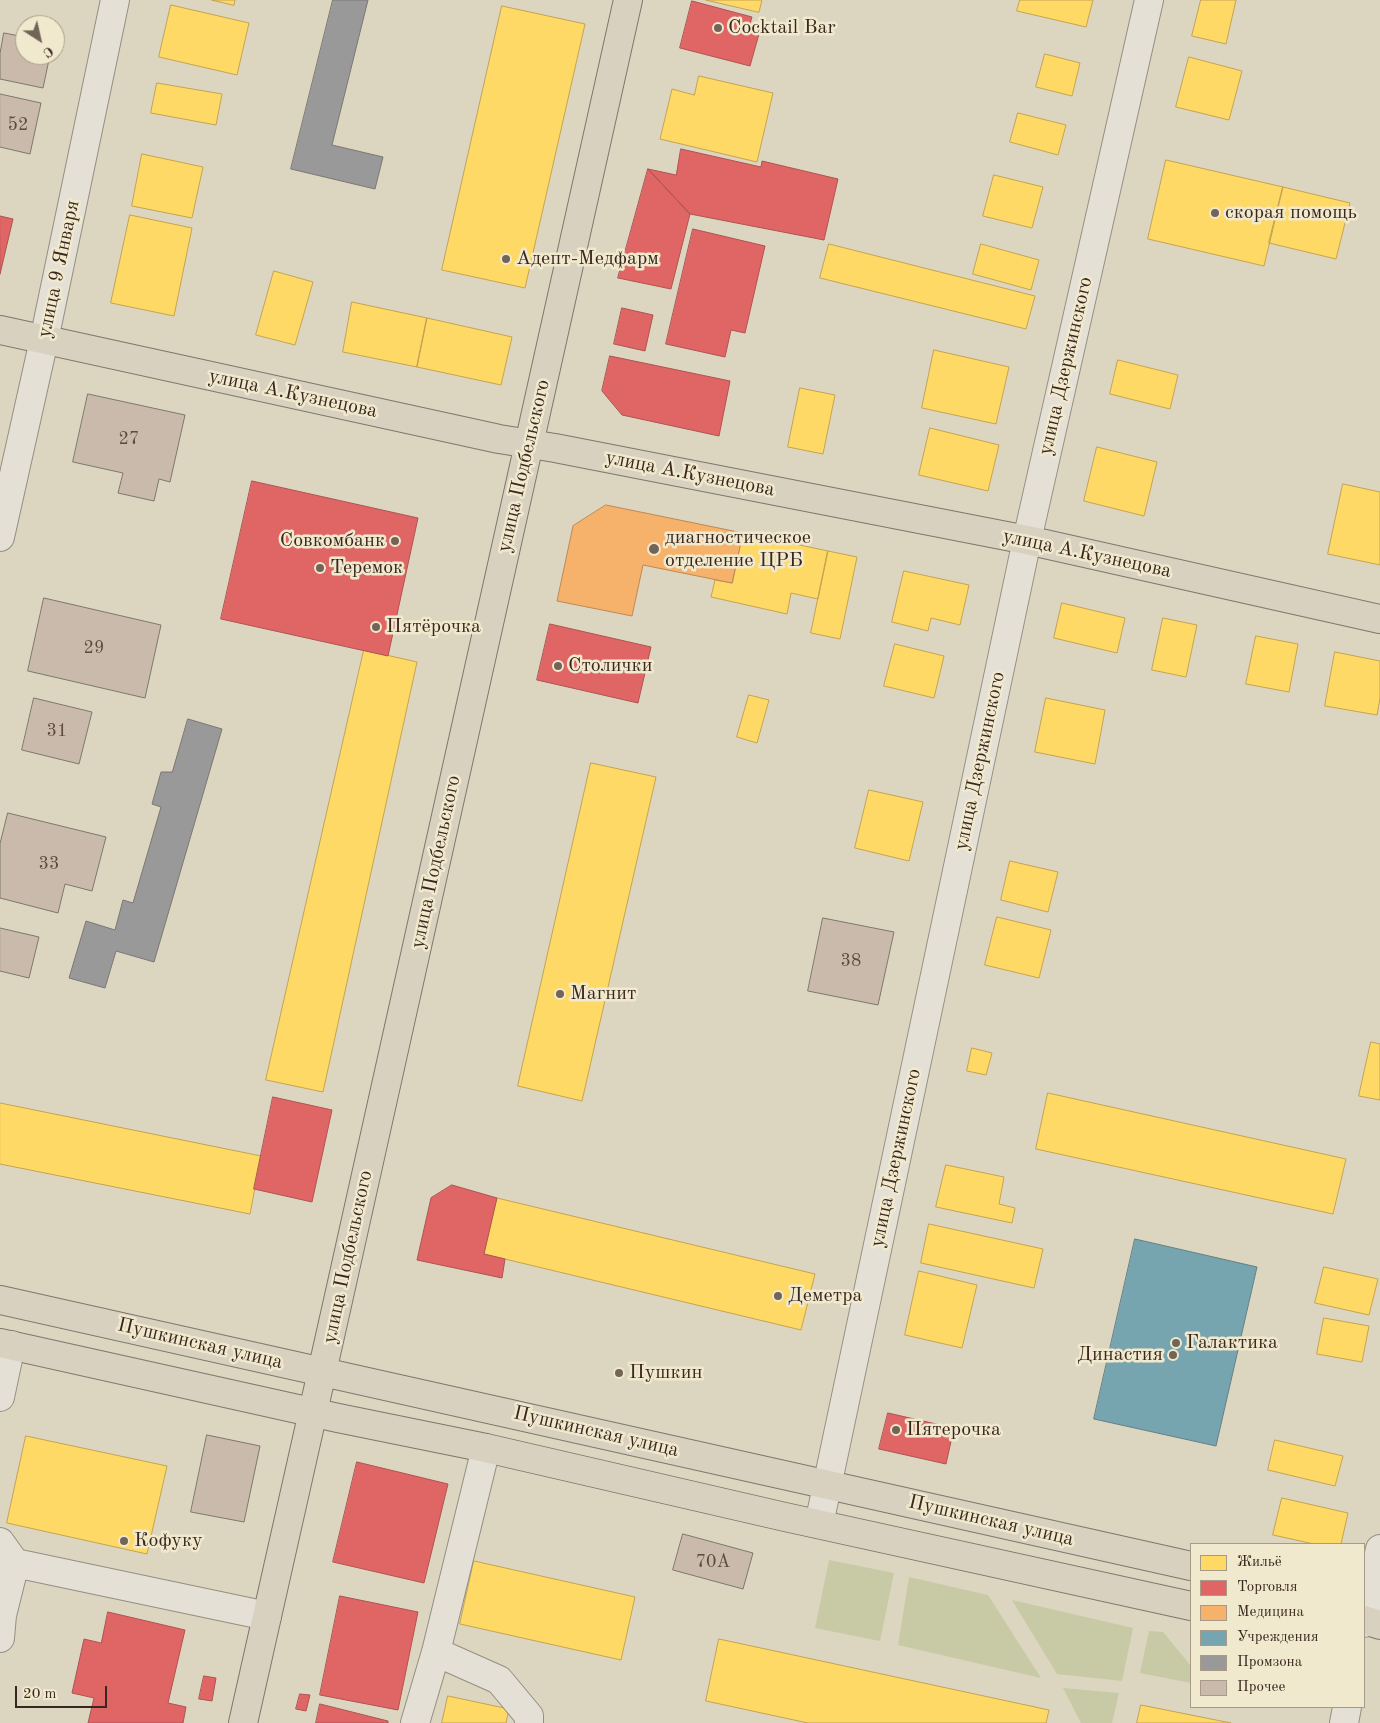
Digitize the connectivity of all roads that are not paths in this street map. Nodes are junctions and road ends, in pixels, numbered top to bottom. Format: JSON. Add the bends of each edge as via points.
{"nodes":[{"id":1,"x":115,"y":0,"type":"edge"},
{"id":2,"x":628,"y":0,"type":"edge"},
{"id":3,"x":1149,"y":0,"type":"edge"},
{"id":4,"x":0,"y":330,"type":"edge"},
{"id":5,"x":44,"y":340,"type":"junction"},
{"id":6,"x":528,"y":444,"type":"junction"},
{"id":7,"x":0,"y":537,"type":"edge"},
{"id":8,"x":1027,"y":540,"type":"junction"},
{"id":9,"x":1380,"y":619,"type":"edge"},
{"id":10,"x":0,"y":1300,"type":"edge"},
{"id":11,"x":6,"y":1344,"type":"edge"},
{"id":12,"x":323,"y":1371,"type":"junction"},
{"id":13,"x":0,"y":1397,"type":"edge"},
{"id":14,"x":313,"y":1412,"type":"junction"},
{"id":15,"x":486,"y":1448,"type":"junction"},
{"id":16,"x":828,"y":1484,"type":"junction"},
{"id":17,"x":819,"y":1524,"type":"junction"},
{"id":18,"x":1380,"y":1550,"type":"edge"},
{"id":19,"x":8,"y":1553,"type":"edge"},
{"id":20,"x":1190,"y":1566,"type":"edge"},
{"id":21,"x":1190,"y":1606,"type":"edge"},
{"id":22,"x":267,"y":1616,"type":"junction"},
{"id":23,"x":1365,"y":1617,"type":"edge"},
{"id":24,"x":1365,"y":1621,"type":"edge"},
{"id":25,"x":1380,"y":1625,"type":"edge"},
{"id":26,"x":0,"y":1638,"type":"edge"},
{"id":27,"x":436,"y":1652,"type":"junction"},
{"id":28,"x":1347,"y":1708,"type":"edge"},
{"id":29,"x":243,"y":1723,"type":"edge"},
{"id":30,"x":415,"y":1723,"type":"edge"},
{"id":31,"x":529,"y":1723,"type":"edge"},
{"id":32,"x":1344,"y":1723,"type":"edge"}],
"edges":[{"from":1,"to":5,"type":"street","name":"улица 9 Января"},
{"from":2,"to":6,"type":"main road","name":"улица Подбельского"},
{"from":3,"to":8,"type":"street","name":"улица Дзержинского"},
{"from":4,"to":5,"type":"main road","name":"улица А.Кузнецова"},
{"from":5,"to":6,"type":"main road","name":"улица А.Кузнецова"},
{"from":5,"to":7,"type":"street","name":"улица 9 Января"},
{"from":6,"to":8,"type":"main road","name":"улица А.Кузнецова"},
{"from":6,"to":12,"type":"main road","name":"улица Подбельского"},
{"from":8,"to":9,"type":"main road","name":"улица А.Кузнецова"},
{"from":8,"to":16,"type":"street","name":"улица Дзержинского"},
{"from":10,"to":12,"type":"main road","name":"Пушкинская улица"},
{"from":11,"to":13,"type":"street"},
{"from":11,"to":14,"type":"main road","name":"Пушкинская улица"},
{"from":12,"to":14,"type":"main road","name":"улица Подбельского"},
{"from":12,"to":16,"type":"main road","name":"Пушкинская улица"},
{"from":14,"to":15,"type":"main road","name":"Пушкинская улица"},
{"from":14,"to":22,"type":"main road","name":"улица Подбельского"},
{"from":15,"to":17,"type":"main road","name":"Пушкинская улица"},
{"from":15,"to":27,"type":"street"},
{"from":16,"to":17,"type":"street","name":"улица Дзержинского"},
{"from":16,"to":20,"type":"main road","name":"Пушкинская улица"},
{"from":17,"to":21,"type":"main road","name":"Пушкинская улица"},
{"from":18,"to":23,"type":"street"},
{"from":19,"to":22,"type":"street"},
{"from":19,"to":26,"type":"street"},
{"from":22,"to":29,"type":"main road","name":"улица Подбельского"},
{"from":24,"to":25,"type":"main road"},
{"from":27,"to":30,"type":"street"},
{"from":27,"to":31,"type":"street","via":[[499,1680],[529,1716]]},
{"from":28,"to":32,"type":"street"}]}
